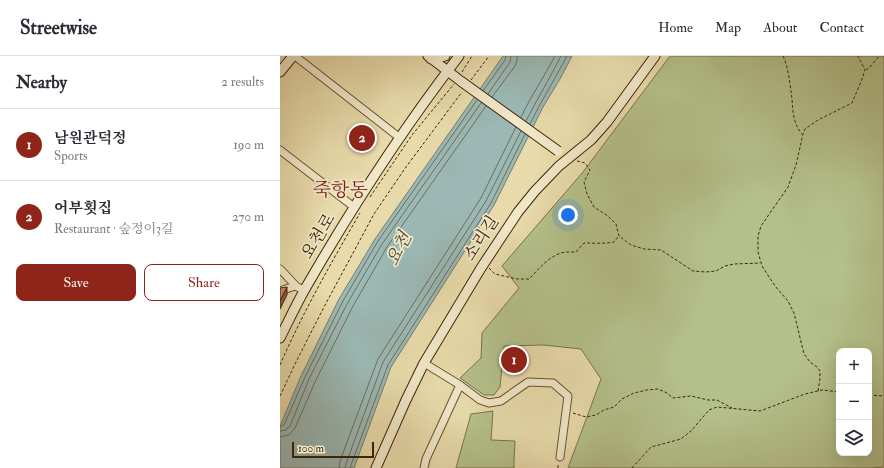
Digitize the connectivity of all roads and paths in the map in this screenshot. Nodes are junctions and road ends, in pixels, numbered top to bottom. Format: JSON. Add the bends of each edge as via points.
{"nodes":[{"id":1,"x":294,"y":56,"type":"edge"},
{"id":2,"x":445,"y":56,"type":"edge"},
{"id":3,"x":459,"y":56,"type":"edge"},
{"id":4,"x":472,"y":56,"type":"edge"},
{"id":5,"x":489,"y":56,"type":"edge"},
{"id":6,"x":655,"y":56,"type":"edge"},
{"id":7,"x":784,"y":56,"type":"edge"},
{"id":8,"x":858,"y":56,"type":"edge"},
{"id":9,"x":879,"y":56,"type":"edge"},
{"id":10,"x":430,"y":57,"type":"edge"},
{"id":11,"x":865,"y":70,"type":"junction"},
{"id":12,"x":447,"y":71,"type":"junction"},
{"id":13,"x":280,"y":72,"type":"edge"},
{"id":14,"x":464,"y":83,"type":"junction"},
{"id":15,"x":803,"y":135,"type":"junction"},
{"id":16,"x":400,"y":138,"type":"junction"},
{"id":17,"x":280,"y":150,"type":"edge"},
{"id":18,"x":569,"y":158,"type":"junction"},
{"id":19,"x":368,"y":199,"type":"dead end"},
{"id":20,"x":357,"y":210,"type":"junction"},
{"id":21,"x":619,"y":236,"type":"junction"},
{"id":22,"x":761,"y":263,"type":"junction"},
{"id":23,"x":483,"y":264,"type":"junction"},
{"id":24,"x":280,"y":269,"type":"edge"},
{"id":25,"x":300,"y":288,"type":"junction"},
{"id":26,"x":280,"y":290,"type":"edge"},
{"id":27,"x":280,"y":338,"type":"edge"},
{"id":28,"x":424,"y":363,"type":"junction"},
{"id":29,"x":280,"y":365,"type":"edge"},
{"id":30,"x":460,"y":385,"type":"junction"},
{"id":31,"x":818,"y":391,"type":"junction"},
{"id":32,"x":836,"y":392,"type":"edge"},
{"id":33,"x":872,"y":395,"type":"edge"},
{"id":34,"x":280,"y":396,"type":"edge"},
{"id":35,"x":884,"y":396,"type":"edge"},
{"id":36,"x":733,"y":408,"type":"junction"},
{"id":37,"x":566,"y":411,"type":"junction"},
{"id":38,"x":560,"y":457,"type":"dead end"},
{"id":39,"x":378,"y":467,"type":"edge"},
{"id":40,"x":424,"y":468,"type":"edge"},
{"id":41,"x":632,"y":468,"type":"edge"}],
"edges":[{"from":1,"to":13,"type":"street"},
{"from":1,"to":16,"type":"street"},
{"from":2,"to":10,"type":"street"},
{"from":3,"to":12,"type":"street","name":"요천로"},
{"from":4,"to":14,"type":"path","via":[[465,66]]},
{"from":5,"to":14,"type":"path"},
{"from":6,"to":18,"type":"street","name":"소리길","via":[[607,122],[591,140]]},
{"from":7,"to":15,"type":"path","via":[[792,112],[795,123]]},
{"from":8,"to":11,"type":"path"},
{"from":9,"to":11,"type":"path"},
{"from":10,"to":12,"type":"street"},
{"from":11,"to":15,"type":"path","via":[[852,103],[818,120],[805,129]]},
{"from":12,"to":14,"type":"street"},
{"from":12,"to":16,"type":"street","name":"요천로"},
{"from":14,"to":18,"type":"street","bridge":true},
{"from":14,"to":19,"type":"path","via":[[412,135]]},
{"from":14,"to":34,"type":"path","via":[[374,214]]},
{"from":15,"to":22,"type":"path","via":[[788,187],[760,226],[758,252]]},
{"from":16,"to":20,"type":"street","name":"요천로"},
{"from":17,"to":20,"type":"street"},
{"from":18,"to":21,"type":"path","via":[[585,163],[590,170],[584,182],[587,194],[594,208],[616,224]]},
{"from":18,"to":23,"type":"street","name":"소리길","via":[[548,177],[522,207]]},
{"from":20,"to":25,"type":"street","name":"요천로"},
{"from":20,"to":29,"type":"path"},
{"from":21,"to":22,"type":"path","via":[[631,245],[661,250],[693,271],[716,271],[734,264]]},
{"from":21,"to":23,"type":"path","via":[[614,242],[584,243],[576,252],[565,252],[554,257],[529,279],[495,274]]},
{"from":22,"to":31,"type":"path","via":[[794,313],[804,354],[820,371]]},
{"from":23,"to":28,"type":"street","name":"소리길"},
{"from":24,"to":25,"type":"street"},
{"from":25,"to":26,"type":"street"},
{"from":25,"to":27,"type":"street","name":"요천로"},
{"from":28,"to":30,"type":"street"},
{"from":28,"to":39,"type":"street","name":"소리길"},
{"from":30,"to":37,"type":"street","via":[[480,400],[489,403],[500,401],[528,382],[553,383],[568,396]]},
{"from":30,"to":40,"type":"street"},
{"from":31,"to":32,"type":"path"},
{"from":31,"to":36,"type":"path","via":[[760,411]]},
{"from":33,"to":35,"type":"path"},
{"from":36,"to":37,"type":"path","via":[[717,400],[691,396],[673,398],[658,389],[634,393],[614,407],[596,415],[586,416]]},
{"from":36,"to":41,"type":"path","via":[[717,407],[709,410],[681,439],[651,447]]},
{"from":37,"to":38,"type":"street"}]}
